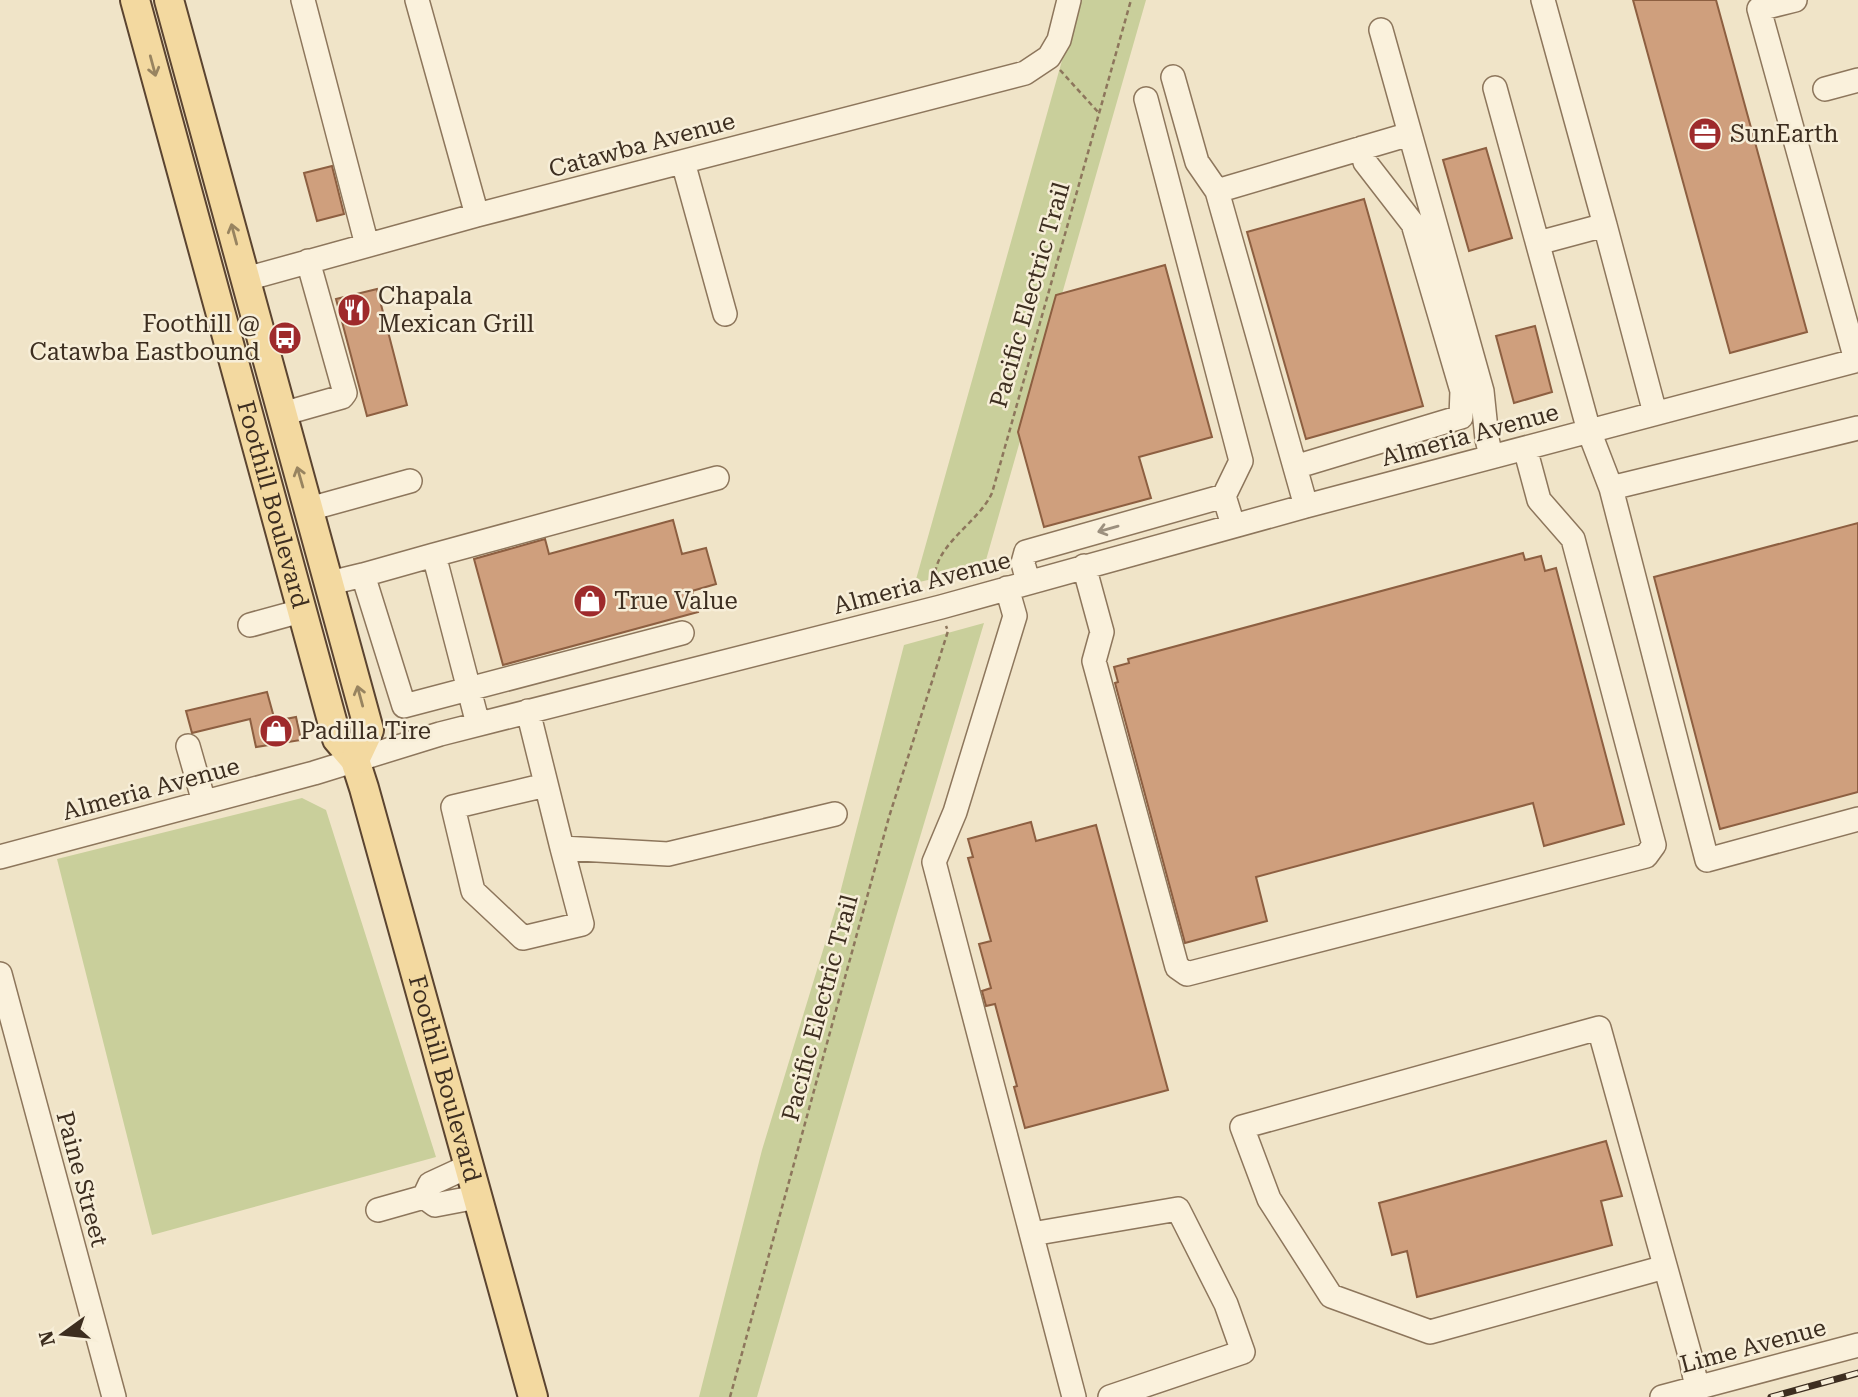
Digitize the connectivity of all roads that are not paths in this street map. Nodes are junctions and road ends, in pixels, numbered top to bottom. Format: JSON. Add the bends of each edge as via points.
{"nodes":[{"id":1,"x":135,"y":0,"type":"edge"},
{"id":2,"x":169,"y":0,"type":"edge"},
{"id":3,"x":303,"y":0,"type":"edge"},
{"id":4,"x":417,"y":0,"type":"edge"},
{"id":5,"x":1069,"y":0,"type":"edge"},
{"id":6,"x":1543,"y":0,"type":"edge"},
{"id":7,"x":1795,"y":0,"type":"edge"},
{"id":8,"x":1381,"y":30,"type":"dead end"},
{"id":9,"x":1173,"y":77,"type":"dead end"},
{"id":10,"x":1858,"y":80,"type":"edge"},
{"id":11,"x":1495,"y":88,"type":"dead end"},
{"id":12,"x":1825,"y":89,"type":"dead end"},
{"id":13,"x":1146,"y":99,"type":"dead end"},
{"id":14,"x":1410,"y":134,"type":"junction"},
{"id":15,"x":1362,"y":148,"type":"junction"},
{"id":16,"x":683,"y":162,"type":"junction"},
{"id":17,"x":1217,"y":191,"type":"junction"},
{"id":18,"x":477,"y":215,"type":"junction"},
{"id":19,"x":1605,"y":225,"type":"junction"},
{"id":20,"x":1538,"y":243,"type":"junction"},
{"id":21,"x":367,"y":245,"type":"junction"},
{"id":22,"x":308,"y":261,"type":"junction"},
{"id":23,"x":246,"y":279,"type":"junction"},
{"id":24,"x":725,"y":314,"type":"dead end"},
{"id":25,"x":1857,"y":360,"type":"edge"},
{"id":26,"x":1655,"y":413,"type":"junction"},
{"id":27,"x":282,"y":414,"type":"junction"},
{"id":28,"x":1858,"y":428,"type":"edge"},
{"id":29,"x":1589,"y":431,"type":"junction"},
{"id":30,"x":1525,"y":448,"type":"junction"},
{"id":31,"x":1491,"y":456,"type":"junction"},
{"id":32,"x":1295,"y":467,"type":"junction"},
{"id":33,"x":717,"y":478,"type":"dead end"},
{"id":34,"x":410,"y":481,"type":"dead end"},
{"id":35,"x":1611,"y":488,"type":"junction"},
{"id":36,"x":1224,"y":496,"type":"junction"},
{"id":37,"x":1306,"y":506,"type":"junction"},
{"id":38,"x":309,"y":509,"type":"junction"},
{"id":39,"x":1233,"y":525,"type":"junction"},
{"id":40,"x":435,"y":555,"type":"junction"},
{"id":41,"x":1084,"y":566,"type":"junction"},
{"id":42,"x":363,"y":575,"type":"junction"},
{"id":43,"x":330,"y":583,"type":"junction"},
{"id":44,"x":1018,"y":585,"type":"junction"},
{"id":45,"x":301,"y":611,"type":"junction"},
{"id":46,"x":250,"y":625,"type":"dead end"},
{"id":47,"x":682,"y":633,"type":"dead end"},
{"id":48,"x":591,"y":658,"type":"junction"},
{"id":49,"x":469,"y":691,"type":"junction"},
{"id":50,"x":600,"y":692,"type":"junction"},
{"id":51,"x":528,"y":711,"type":"junction"},
{"id":52,"x":478,"y":724,"type":"junction"},
{"id":53,"x":188,"y":746,"type":"dead end"},
{"id":54,"x":355,"y":760,"type":"junction"},
{"id":55,"x":546,"y":785,"type":"junction"},
{"id":56,"x":204,"y":802,"type":"junction"},
{"id":57,"x":835,"y":814,"type":"dead end"},
{"id":58,"x":1858,"y":819,"type":"edge"},
{"id":59,"x":562,"y":848,"type":"junction"},
{"id":60,"x":0,"y":857,"type":"edge"},
{"id":61,"x":0,"y":974,"type":"edge"},
{"id":62,"x":469,"y":1166,"type":"junction"},
{"id":63,"x":424,"y":1197,"type":"junction"},
{"id":64,"x":477,"y":1197,"type":"junction"},
{"id":65,"x":378,"y":1210,"type":"dead end"},
{"id":66,"x":1032,"y":1234,"type":"junction"},
{"id":67,"x":1665,"y":1266,"type":"junction"},
{"id":68,"x":1858,"y":1345,"type":"edge"},
{"id":69,"x":1697,"y":1388,"type":"junction"},
{"id":70,"x":114,"y":1397,"type":"edge"},
{"id":71,"x":533,"y":1397,"type":"edge"},
{"id":72,"x":1074,"y":1397,"type":"edge"},
{"id":73,"x":1110,"y":1397,"type":"edge"},
{"id":74,"x":1662,"y":1397,"type":"edge"}],
"edges":[{"from":1,"to":45,"type":"main road","name":"Foothill Boulevard","one_way":true},
{"from":23,"to":2,"type":"main road","name":"Foothill Boulevard","one_way":true},
{"from":3,"to":21,"type":"street"},
{"from":4,"to":18,"type":"street"},
{"from":5,"to":16,"type":"street","name":"Catawba Avenue","via":[[1059,40],[1049,57],[1025,73]]},
{"from":6,"to":19,"type":"street"},
{"from":7,"to":25,"type":"street","via":[[1759,9]]},
{"from":8,"to":14,"type":"street"},
{"from":9,"to":17,"type":"street","via":[[1197,162]]},
{"from":10,"to":12,"type":"street"},
{"from":11,"to":20,"type":"street"},
{"from":13,"to":36,"type":"street","via":[[1241,461]]},
{"from":14,"to":15,"type":"street"},
{"from":14,"to":31,"type":"street","via":[[1482,391]]},
{"from":15,"to":17,"type":"street"},
{"from":15,"to":32,"type":"street","via":[[1365,162],[1413,224],[1462,391],[1461,417]]},
{"from":16,"to":18,"type":"street","name":"Catawba Avenue"},
{"from":16,"to":24,"type":"street"},
{"from":17,"to":32,"type":"street"},
{"from":18,"to":21,"type":"street","name":"Catawba Avenue"},
{"from":19,"to":20,"type":"street"},
{"from":19,"to":26,"type":"street"},
{"from":20,"to":29,"type":"street"},
{"from":21,"to":22,"type":"street","name":"Catawba Avenue"},
{"from":22,"to":23,"type":"street","name":"Catawba Avenue"},
{"from":22,"to":27,"type":"street","via":[[345,393]]},
{"from":23,"to":27,"type":"main road","name":"Foothill Boulevard"},
{"from":25,"to":26,"type":"street","name":"Almeria Avenue"},
{"from":26,"to":29,"type":"street","name":"Almeria Avenue"},
{"from":38,"to":27,"type":"main road","name":"Foothill Boulevard","one_way":true},
{"from":28,"to":35,"type":"street"},
{"from":29,"to":30,"type":"street","name":"Almeria Avenue"},
{"from":29,"to":35,"type":"street"},
{"from":30,"to":31,"type":"street","name":"Almeria Avenue"},
{"from":30,"to":41,"type":"street","via":[[1539,500],[1573,539],[1654,845],[1646,856],[1187,974],[1177,967],[1094,661],[1102,632]]},
{"from":31,"to":37,"type":"street","name":"Almeria Avenue"},
{"from":32,"to":37,"type":"street"},
{"from":33,"to":40,"type":"street"},
{"from":34,"to":38,"type":"street"},
{"from":35,"to":58,"type":"street","via":[[1707,860]]},
{"from":36,"to":39,"type":"street"},
{"from":36,"to":44,"type":"street","one_way":true,"via":[[1026,552]]},
{"from":37,"to":39,"type":"street","name":"Almeria Avenue"},
{"from":38,"to":43,"type":"main road","name":"Foothill Boulevard"},
{"from":39,"to":41,"type":"street","name":"Almeria Avenue"},
{"from":40,"to":42,"type":"street"},
{"from":40,"to":49,"type":"street"},
{"from":41,"to":44,"type":"street","name":"Almeria Avenue"},
{"from":42,"to":43,"type":"street"},
{"from":42,"to":49,"type":"street","via":[[404,706]]},
{"from":54,"to":43,"type":"main road","name":"Foothill Boulevard","one_way":true,"via":[[369,730]]},
{"from":44,"to":50,"type":"street","name":"Almeria Avenue"},
{"from":44,"to":66,"type":"street","via":[[1015,616],[955,812],[934,862]]},
{"from":45,"to":46,"type":"street"},
{"from":45,"to":54,"type":"main road","name":"Foothill Boulevard","via":[[337,739]]},
{"from":47,"to":48,"type":"street"},
{"from":48,"to":49,"type":"street"},
{"from":48,"to":50,"type":"street"},
{"from":49,"to":52,"type":"street"},
{"from":50,"to":51,"type":"street","name":"Almeria Avenue"},
{"from":51,"to":52,"type":"street","name":"Almeria Avenue"},
{"from":51,"to":55,"type":"street"},
{"from":52,"to":54,"type":"street","name":"Almeria Avenue"},
{"from":53,"to":56,"type":"street"},
{"from":54,"to":56,"type":"street","name":"Almeria Avenue"},
{"from":54,"to":62,"type":"main road","name":"Foothill Boulevard"},
{"from":55,"to":59,"type":"street"},
{"from":55,"to":59,"type":"street","via":[[453,807],[473,891],[523,938],[582,924]]},
{"from":56,"to":60,"type":"street","name":"Almeria Avenue"},
{"from":57,"to":59,"type":"street","via":[[668,854]]},
{"from":61,"to":70,"type":"street","name":"Paine Street"},
{"from":62,"to":63,"type":"street","via":[[430,1184]]},
{"from":62,"to":64,"type":"main road","name":"Foothill Boulevard"},
{"from":63,"to":64,"type":"street","via":[[435,1205]]},
{"from":63,"to":65,"type":"street"},
{"from":64,"to":71,"type":"main road","name":"Foothill Boulevard"},
{"from":66,"to":72,"type":"street"},
{"from":66,"to":73,"type":"street","via":[[1178,1209],[1226,1304],[1243,1352]]},
{"from":67,"to":67,"type":"street","via":[[1600,1028],[1242,1126],[1269,1199],[1331,1296],[1430,1332]]},
{"from":67,"to":69,"type":"street"},
{"from":68,"to":69,"type":"street","name":"Lime Avenue"},
{"from":69,"to":74,"type":"street","name":"Lime Avenue"}]}
